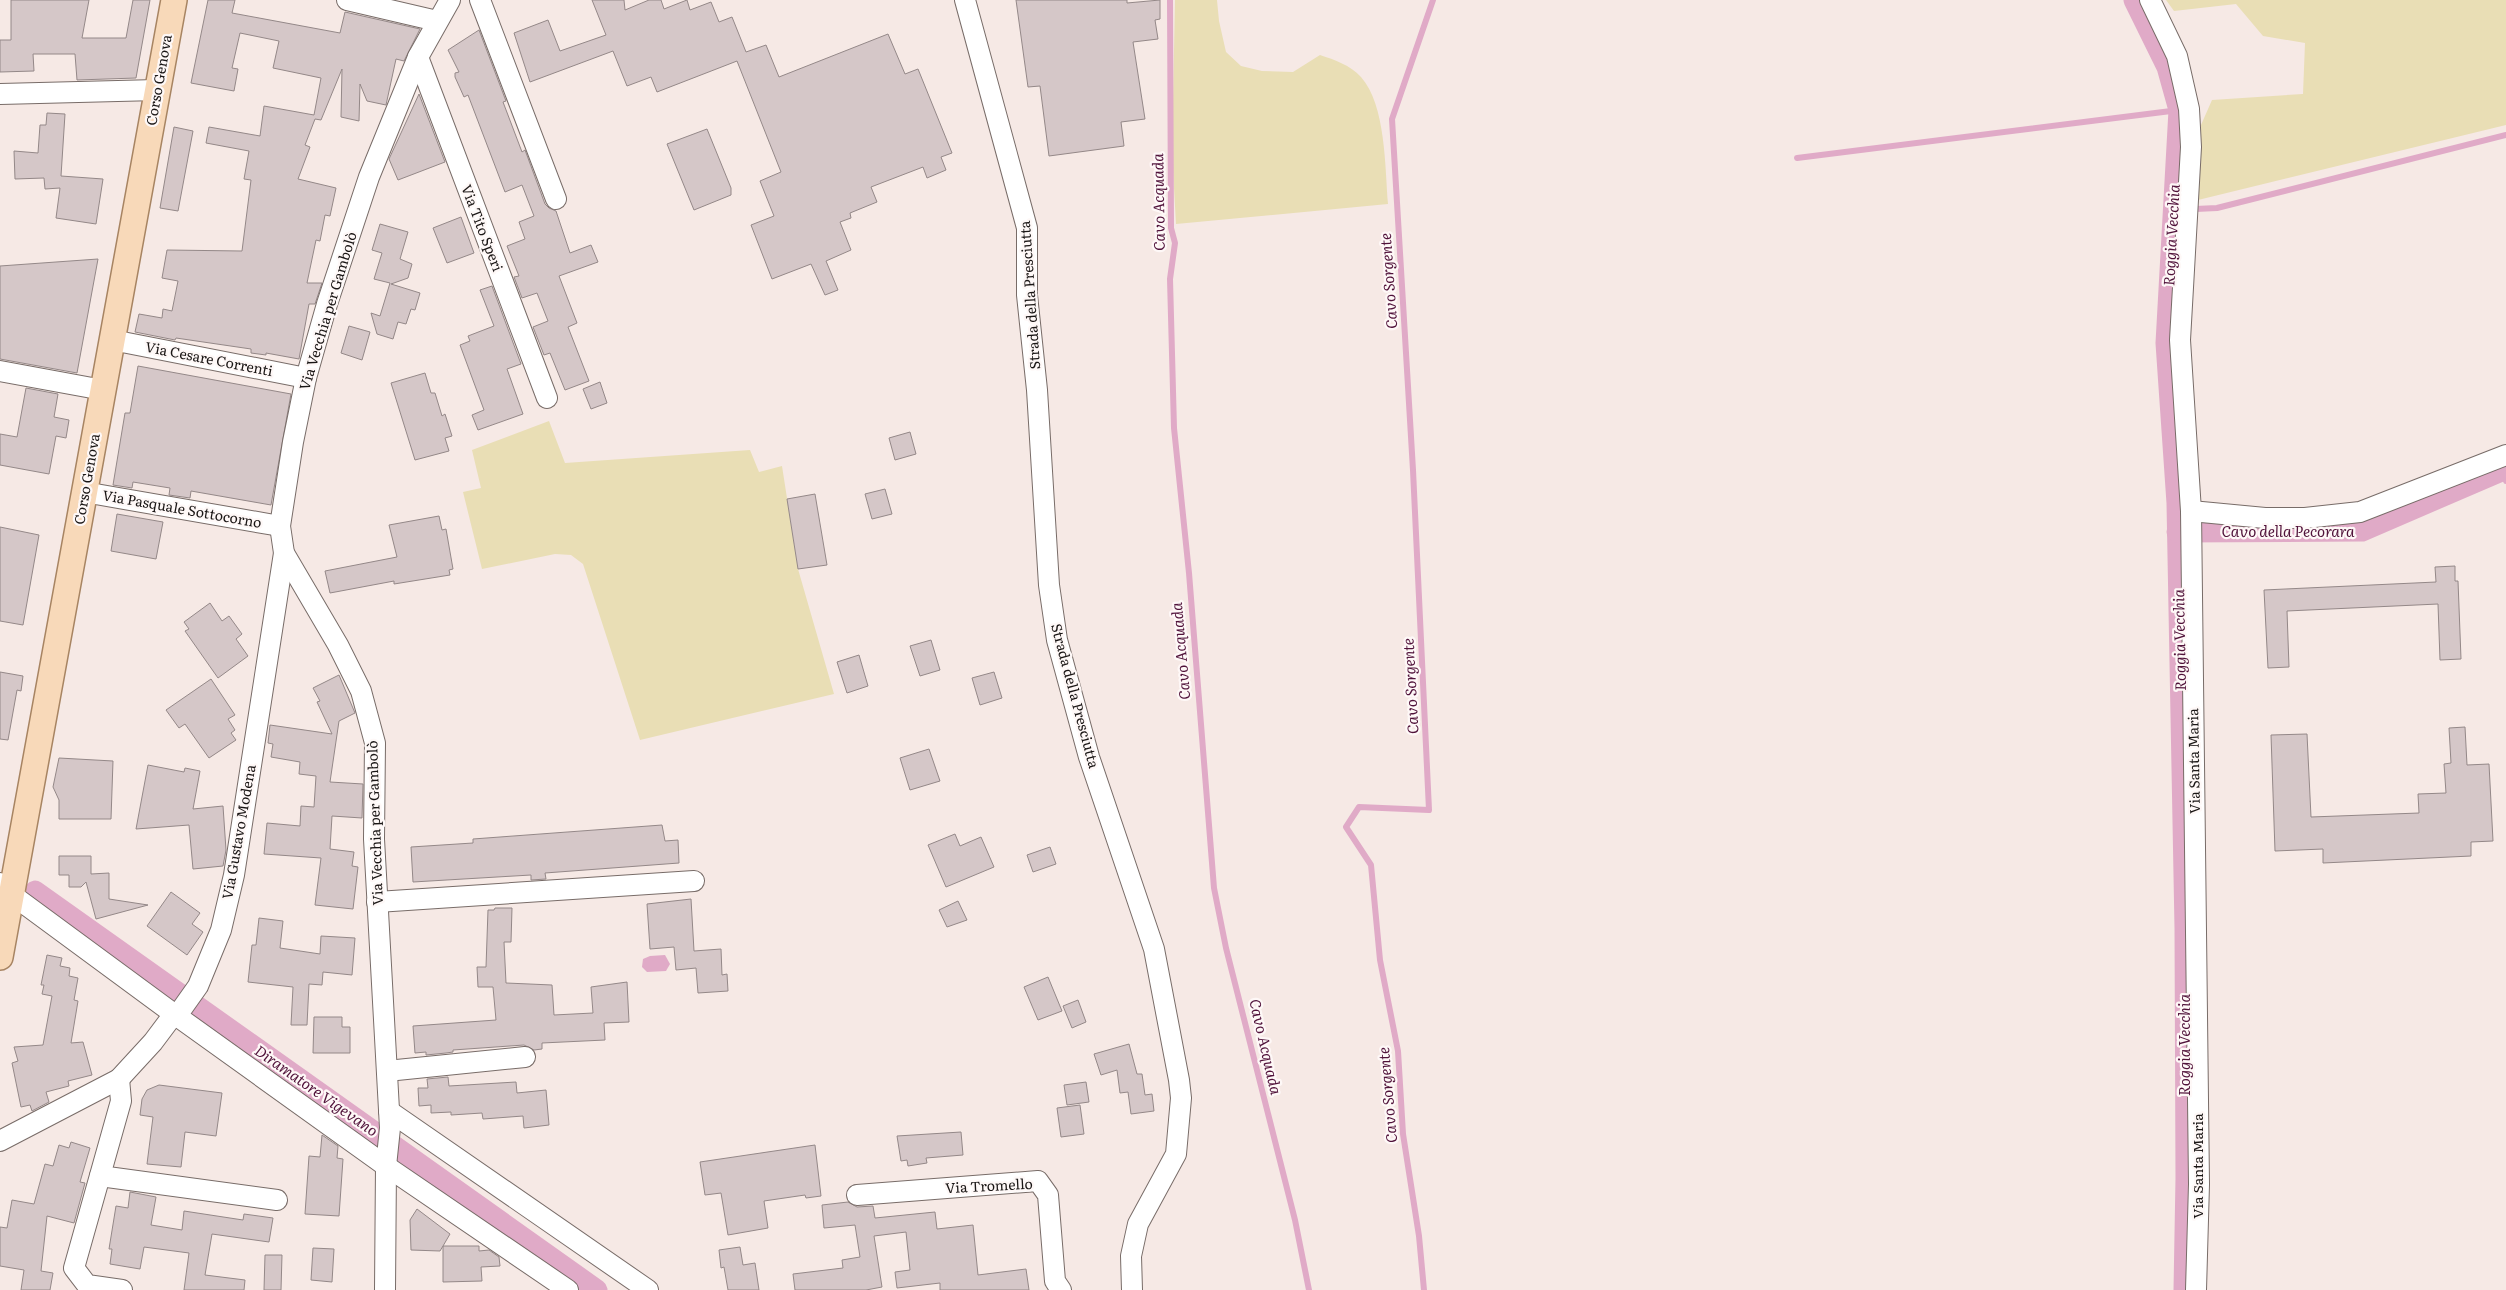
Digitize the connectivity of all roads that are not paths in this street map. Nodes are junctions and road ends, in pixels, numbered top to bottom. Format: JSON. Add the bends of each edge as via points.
{"nodes":[{"id":1,"x":174,"y":0,"type":"edge"},
{"id":2,"x":347,"y":0,"type":"edge"},
{"id":3,"x":450,"y":0,"type":"edge"},
{"id":4,"x":480,"y":0,"type":"edge"},
{"id":5,"x":964,"y":0,"type":"edge"},
{"id":6,"x":2150,"y":0,"type":"edge"},
{"id":7,"x":437,"y":20,"type":"junction"},
{"id":8,"x":418,"y":57,"type":"junction"},
{"id":9,"x":157,"y":90,"type":"junction"},
{"id":10,"x":0,"y":94,"type":"edge"},
{"id":11,"x":556,"y":199,"type":"dead end"},
{"id":12,"x":112,"y":340,"type":"junction"},
{"id":13,"x":0,"y":371,"type":"edge"},
{"id":14,"x":306,"y":378,"type":"junction"},
{"id":15,"x":103,"y":390,"type":"junction"},
{"id":16,"x":547,"y":398,"type":"dead end"},
{"id":17,"x":2506,"y":455,"type":"edge"},
{"id":18,"x":84,"y":492,"type":"junction"},
{"id":19,"x":2191,"y":525,"type":"junction"},
{"id":20,"x":280,"y":526,"type":"junction"},
{"id":21,"x":284,"y":553,"type":"junction"},
{"id":22,"x":694,"y":881,"type":"dead end"},
{"id":23,"x":6,"y":889,"type":"edge"},
{"id":24,"x":377,"y":902,"type":"junction"},
{"id":25,"x":0,"y":957,"type":"edge"},
{"id":26,"x":177,"y":1012,"type":"junction"},
{"id":27,"x":525,"y":1058,"type":"dead end"},
{"id":28,"x":387,"y":1071,"type":"junction"},
{"id":29,"x":119,"y":1079,"type":"junction"},
{"id":30,"x":389,"y":1120,"type":"junction"},
{"id":31,"x":0,"y":1141,"type":"edge"},
{"id":32,"x":387,"y":1161,"type":"junction"},
{"id":33,"x":100,"y":1176,"type":"junction"},
{"id":34,"x":857,"y":1196,"type":"dead end"},
{"id":35,"x":277,"y":1200,"type":"dead end"},
{"id":36,"x":122,"y":1290,"type":"edge"},
{"id":37,"x":384,"y":1290,"type":"edge"},
{"id":38,"x":568,"y":1290,"type":"edge"},
{"id":39,"x":648,"y":1290,"type":"edge"},
{"id":40,"x":1061,"y":1290,"type":"edge"},
{"id":41,"x":1132,"y":1290,"type":"edge"},
{"id":42,"x":2196,"y":1290,"type":"edge"}],
"edges":[{"from":1,"to":9,"type":"main road","name":"Corso Genova"},
{"from":2,"to":7,"type":"street"},
{"from":3,"to":7,"type":"street","name":"Via Vecchia per Gambolò"},
{"from":4,"to":11,"type":"street"},
{"from":5,"to":41,"type":"street","name":"Strada della Presciutta","via":[[1028,228],[1027,295],[1037,390],[1049,585],[1057,640],[1089,757],[1154,949],[1179,1080],[1181,1106],[1176,1154],[1138,1224],[1131,1256]]},
{"from":6,"to":19,"type":"street","name":"Via Santa Maria","via":[[2177,56],[2189,109],[2191,147],[2180,340]]},
{"from":7,"to":8,"type":"street","name":"Via Vecchia per Gambolò"},
{"from":8,"to":14,"type":"street","name":"Via Vecchia per Gambolò","via":[[369,177]]},
{"from":8,"to":16,"type":"street","name":"Via Tito Speri"},
{"from":9,"to":10,"type":"street"},
{"from":9,"to":12,"type":"main road","name":"Corso Genova"},
{"from":12,"to":14,"type":"street","name":"Via Cesare Correnti"},
{"from":12,"to":15,"type":"main road","name":"Corso Genova"},
{"from":13,"to":15,"type":"street"},
{"from":14,"to":20,"type":"street","name":"Via Vecchia per Gambolò"},
{"from":15,"to":18,"type":"main road","name":"Corso Genova"},
{"from":17,"to":19,"type":"street","via":[[2360,512]]},
{"from":18,"to":20,"type":"street","name":"Via Pasquale Sottocorno"},
{"from":18,"to":23,"type":"main road","name":"Corso Genova"},
{"from":19,"to":42,"type":"street","name":"Via Santa Maria","via":[[2199,1184]]},
{"from":20,"to":21,"type":"street","name":"Via Vecchia per Gambolò"},
{"from":21,"to":24,"type":"street","name":"Via Vecchia per Gambolò","via":[[361,691],[375,744]]},
{"from":21,"to":26,"type":"street","name":"Via Gustavo Modena","via":[[234,875],[220,930],[198,986]]},
{"from":22,"to":24,"type":"street"},
{"from":23,"to":25,"type":"main road","name":"Corso Genova"},
{"from":23,"to":26,"type":"street"},
{"from":24,"to":28,"type":"street","name":"Via Vecchia per Gambolò"},
{"from":26,"to":29,"type":"street","name":"Via Gustavo Modena"},
{"from":26,"to":32,"type":"street"},
{"from":27,"to":28,"type":"street"},
{"from":28,"to":30,"type":"street","name":"Via Vecchia per Gambolò"},
{"from":29,"to":31,"type":"street","name":"Via Gustavo Modena"},
{"from":29,"to":33,"type":"street","via":[[121,1101]]},
{"from":30,"to":32,"type":"street","name":"Via Vecchia per Gambolò"},
{"from":30,"to":39,"type":"street"},
{"from":32,"to":37,"type":"street","name":"Via Vecchia per Gambolò"},
{"from":32,"to":38,"type":"street"},
{"from":33,"to":35,"type":"street"},
{"from":33,"to":36,"type":"street","via":[[74,1268],[87,1285]]},
{"from":34,"to":40,"type":"street","name":"Via Tromello","via":[[1038,1181],[1048,1195],[1055,1281]]}]}
